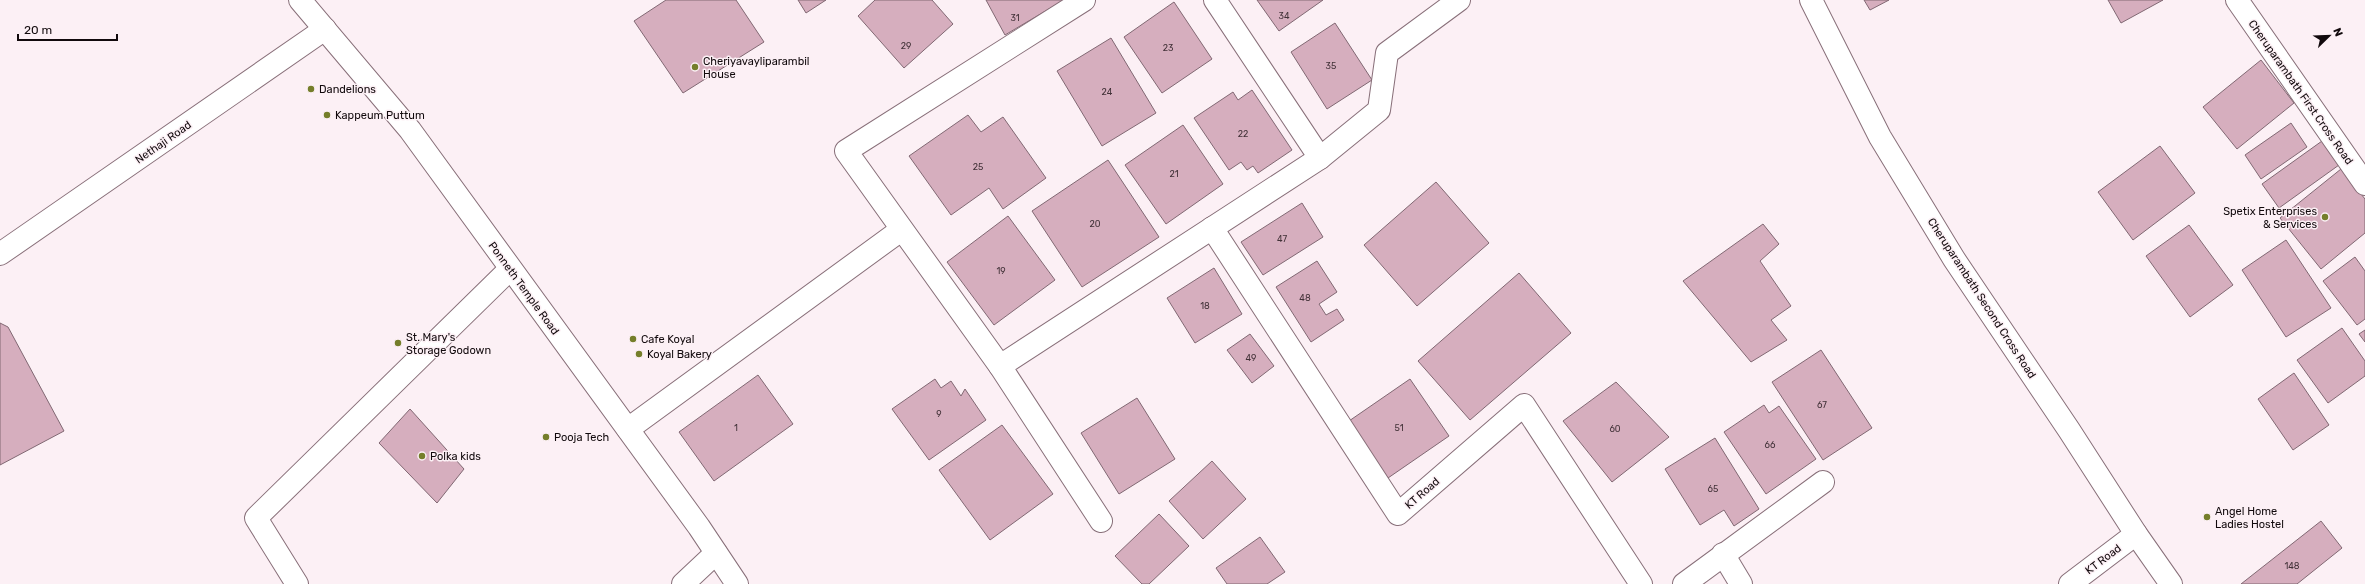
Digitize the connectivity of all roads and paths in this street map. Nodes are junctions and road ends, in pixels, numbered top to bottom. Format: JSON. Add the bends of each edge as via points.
{"nodes":[{"id":1,"x":300,"y":0,"type":"edge"},
{"id":2,"x":1084,"y":0,"type":"edge"},
{"id":3,"x":1215,"y":0,"type":"edge"},
{"id":4,"x":1459,"y":0,"type":"edge"},
{"id":5,"x":1811,"y":0,"type":"edge"},
{"id":6,"x":2237,"y":0,"type":"edge"},
{"id":7,"x":325,"y":29,"type":"junction"},
{"id":8,"x":1320,"y":158,"type":"junction"},
{"id":9,"x":2365,"y":184,"type":"edge"},
{"id":10,"x":1212,"y":228,"type":"junction"},
{"id":11,"x":901,"y":230,"type":"junction"},
{"id":12,"x":0,"y":254,"type":"edge"},
{"id":13,"x":510,"y":269,"type":"junction"},
{"id":14,"x":1000,"y":366,"type":"junction"},
{"id":15,"x":628,"y":429,"type":"junction"},
{"id":16,"x":1823,"y":482,"type":"dead end"},
{"id":17,"x":1101,"y":521,"type":"dead end"},
{"id":18,"x":2136,"y":534,"type":"junction"},
{"id":19,"x":716,"y":553,"type":"junction"},
{"id":20,"x":1723,"y":554,"type":"junction"},
{"id":21,"x":297,"y":584,"type":"edge"},
{"id":22,"x":683,"y":584,"type":"edge"},
{"id":23,"x":737,"y":584,"type":"edge"},
{"id":24,"x":1641,"y":584,"type":"edge"},
{"id":25,"x":1684,"y":584,"type":"edge"},
{"id":26,"x":1741,"y":584,"type":"edge"},
{"id":27,"x":2070,"y":584,"type":"edge"},
{"id":28,"x":2171,"y":584,"type":"edge"}],
"edges":[{"from":1,"to":7,"type":"street","name":"Ponneth Temple Road"},
{"from":2,"to":11,"type":"street","via":[[846,151]]},
{"from":3,"to":8,"type":"street"},
{"from":4,"to":8,"type":"street","via":[[1387,53],[1379,110]]},
{"from":5,"to":18,"type":"street","name":"Cheruparambath Second Cross Road","via":[[1880,137],[1950,252]]},
{"from":6,"to":9,"type":"street","name":"Cheruparambath First Cross Road"},
{"from":7,"to":12,"type":"street","name":"Nethaji Road"},
{"from":7,"to":13,"type":"street","name":"Ponneth Temple Road","via":[[410,130]]},
{"from":8,"to":10,"type":"street"},
{"from":10,"to":14,"type":"street"},
{"from":10,"to":24,"type":"street","name":"KT Road","via":[[1398,514],[1524,405]]},
{"from":11,"to":14,"type":"street"},
{"from":11,"to":15,"type":"street"},
{"from":13,"to":15,"type":"street","name":"Ponneth Temple Road"},
{"from":13,"to":21,"type":"street","via":[[256,518]]},
{"from":14,"to":17,"type":"street"},
{"from":15,"to":19,"type":"street","name":"Ponneth Temple Road"},
{"from":16,"to":20,"type":"street"},
{"from":18,"to":27,"type":"street","name":"KT Road"},
{"from":18,"to":28,"type":"street","name":"Cheruparambath Second Cross Road"},
{"from":19,"to":22,"type":"street"},
{"from":19,"to":23,"type":"street","name":"Ponneth Temple Road"},
{"from":20,"to":25,"type":"street"},
{"from":20,"to":26,"type":"street"}]}
